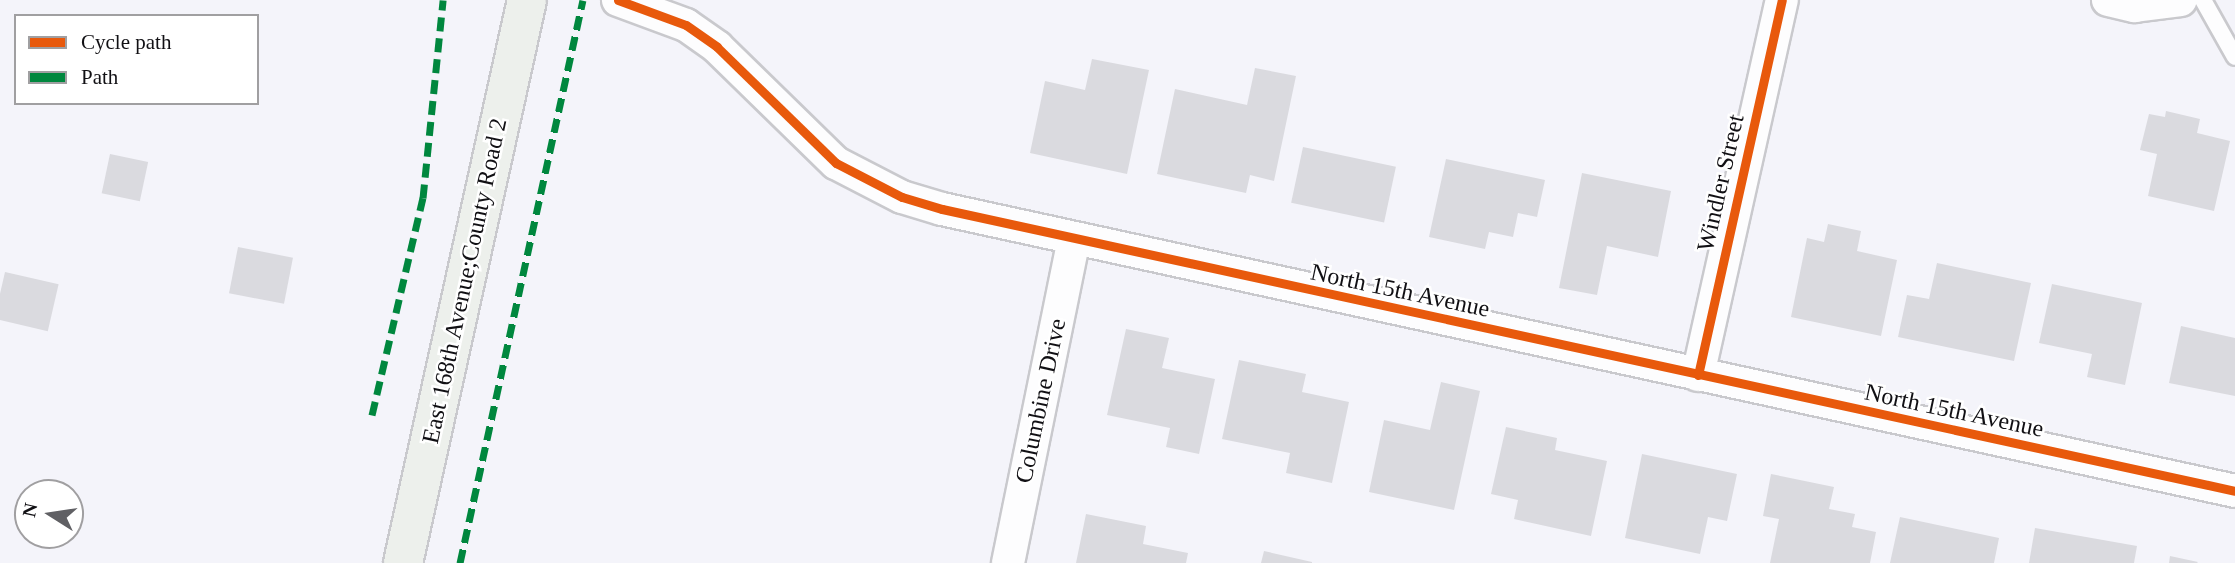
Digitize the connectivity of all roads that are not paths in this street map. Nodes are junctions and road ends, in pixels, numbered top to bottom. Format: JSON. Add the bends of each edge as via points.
{"nodes":[{"id":1,"x":527,"y":0,"type":"edge"},
{"id":2,"x":618,"y":0,"type":"edge"},
{"id":3,"x":1782,"y":0,"type":"edge"},
{"id":4,"x":2108,"y":0,"type":"edge"},
{"id":5,"x":2181,"y":0,"type":"edge"},
{"id":6,"x":2203,"y":0,"type":"edge"},
{"id":7,"x":2235,"y":57,"type":"edge"},
{"id":8,"x":1074,"y":240,"type":"junction"},
{"id":9,"x":1698,"y":375,"type":"junction"},
{"id":10,"x":2235,"y":491,"type":"edge"},
{"id":11,"x":403,"y":563,"type":"edge"},
{"id":12,"x":1008,"y":563,"type":"edge"}],
"edges":[{"from":1,"to":11,"type":"main road","name":"East 168th Avenue;County Road 2"},
{"from":2,"to":8,"type":"street","name":"North 15th Avenue","via":[[686,25],[718,47],[807,141],[866,181],[942,209]]},
{"from":3,"to":9,"type":"street","name":"Windler Street"},
{"from":4,"to":5,"type":"street","via":[[2134,6]]},
{"from":6,"to":7,"type":"lane"},
{"from":8,"to":9,"type":"street","name":"North 15th Avenue"},
{"from":8,"to":12,"type":"street","name":"Columbine Drive"},
{"from":9,"to":10,"type":"street","name":"North 15th Avenue"}]}
